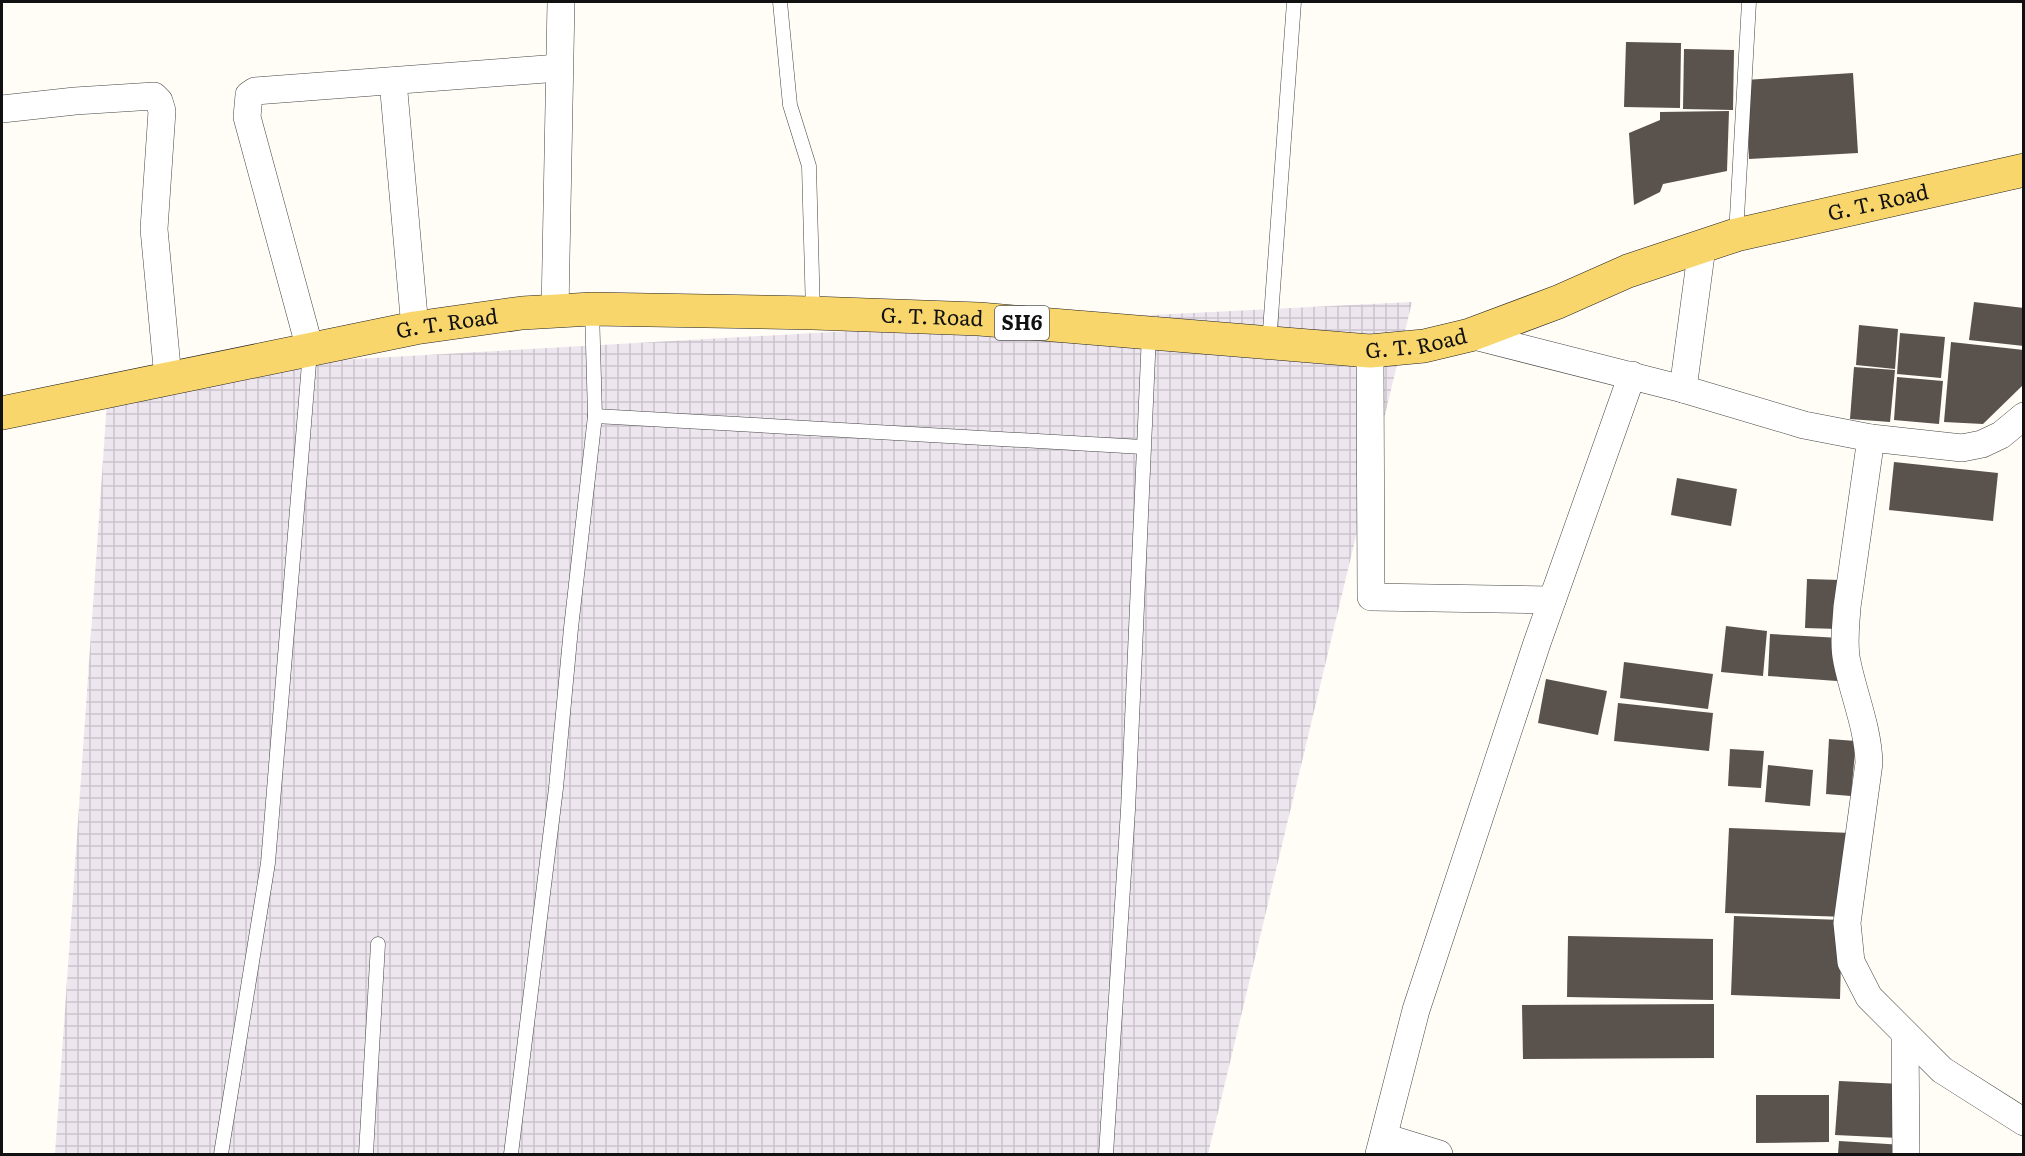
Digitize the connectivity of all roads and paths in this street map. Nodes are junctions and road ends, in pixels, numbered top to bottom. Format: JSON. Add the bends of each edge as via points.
{"nodes":[{"id":1,"x":561,"y":2,"type":"edge"},
{"id":2,"x":780,"y":2,"type":"edge"},
{"id":3,"x":1294,"y":2,"type":"edge"},
{"id":4,"x":1749,"y":2,"type":"edge"},
{"id":5,"x":559,"y":68,"type":"junction"},
{"id":6,"x":393,"y":81,"type":"junction"},
{"id":7,"x":2,"y":109,"type":"edge"},
{"id":8,"x":2024,"y":170,"type":"edge"},
{"id":9,"x":1736,"y":235,"type":"junction"},
{"id":10,"x":1702,"y":247,"type":"junction"},
{"id":11,"x":592,"y":309,"type":"junction"},
{"id":12,"x":555,"y":311,"type":"junction"},
{"id":13,"x":813,"y":314,"type":"junction"},
{"id":14,"x":415,"y":328,"type":"junction"},
{"id":15,"x":1149,"y":334,"type":"junction"},
{"id":16,"x":1470,"y":335,"type":"junction"},
{"id":17,"x":1269,"y":344,"type":"junction"},
{"id":18,"x":310,"y":349,"type":"junction"},
{"id":19,"x":1370,"y":351,"type":"junction"},
{"id":20,"x":1632,"y":375,"type":"junction"},
{"id":21,"x":168,"y":378,"type":"junction"},
{"id":22,"x":1683,"y":389,"type":"junction"},
{"id":23,"x":2,"y":412,"type":"edge"},
{"id":24,"x":596,"y":416,"type":"junction"},
{"id":25,"x":2024,"y":416,"type":"edge"},
{"id":26,"x":1871,"y":438,"type":"junction"},
{"id":27,"x":1143,"y":447,"type":"junction"},
{"id":28,"x":1552,"y":600,"type":"junction"},
{"id":29,"x":378,"y":944,"type":"dead end"},
{"id":30,"x":1905,"y":1034,"type":"junction"},
{"id":31,"x":2024,"y":1122,"type":"edge"},
{"id":32,"x":1381,"y":1146,"type":"edge"},
{"id":33,"x":221,"y":1155,"type":"edge"},
{"id":34,"x":366,"y":1155,"type":"edge"},
{"id":35,"x":511,"y":1155,"type":"edge"},
{"id":36,"x":1106,"y":1155,"type":"edge"},
{"id":37,"x":1439,"y":1155,"type":"edge"},
{"id":38,"x":1906,"y":1155,"type":"edge"}],
"edges":[{"from":1,"to":5,"type":"street"},
{"from":2,"to":13,"type":"lane","via":[[790,105],[809,166]]},
{"from":3,"to":17,"type":"lane"},
{"from":4,"to":9,"type":"lane"},
{"from":5,"to":6,"type":"street"},
{"from":5,"to":12,"type":"street"},
{"from":6,"to":14,"type":"street"},
{"from":6,"to":18,"type":"street","via":[[255,91],[249,95],[247,117]]},
{"from":7,"to":21,"type":"street","via":[[107,98],[157,98],[162,111],[154,229]]},
{"from":8,"to":9,"type":"main road","name":"G. T. Road","number":"SH6"},
{"from":9,"to":10,"type":"main road","name":"G. T. Road","number":"SH6"},
{"from":10,"to":16,"type":"main road","name":"G. T. Road","number":"SH6","via":[[1628,271]]},
{"from":10,"to":22,"type":"street"},
{"from":11,"to":12,"type":"main road","name":"G. T. Road","number":"SH6"},
{"from":11,"to":13,"type":"main road","name":"G. T. Road","number":"SH6"},
{"from":11,"to":24,"type":"lane"},
{"from":12,"to":14,"type":"main road","name":"G. T. Road","number":"SH6"},
{"from":13,"to":15,"type":"main road","name":"G. T. Road","number":"SH6","via":[[979,319]]},
{"from":14,"to":18,"type":"main road","name":"G. T. Road","number":"SH6"},
{"from":15,"to":17,"type":"main road","name":"G. T. Road","number":"SH6"},
{"from":15,"to":27,"type":"lane"},
{"from":16,"to":19,"type":"main road","name":"G. T. Road","number":"SH6","via":[[1424,346]]},
{"from":16,"to":20,"type":"street"},
{"from":17,"to":19,"type":"main road","name":"G. T. Road","number":"SH6"},
{"from":18,"to":21,"type":"main road","name":"G. T. Road","number":"SH6"},
{"from":18,"to":33,"type":"lane","via":[[268,863]]},
{"from":19,"to":28,"type":"street","via":[[1371,597]]},
{"from":20,"to":22,"type":"street"},
{"from":20,"to":28,"type":"street"},
{"from":21,"to":23,"type":"main road","name":"G. T. Road","number":"SH6"},
{"from":22,"to":26,"type":"street","via":[[1803,426]]},
{"from":24,"to":27,"type":"lane"},
{"from":24,"to":35,"type":"lane"},
{"from":25,"to":26,"type":"street","via":[[2001,435],[1962,448]]},
{"from":26,"to":30,"type":"street","via":[[1846,607],[1846,660],[1869,763],[1847,923],[1851,962],[1869,997]]},
{"from":27,"to":36,"type":"lane","via":[[1128,810]]},
{"from":28,"to":32,"type":"street","via":[[1416,1010]]},
{"from":29,"to":34,"type":"lane"},
{"from":30,"to":31,"type":"street","via":[[1942,1070]]},
{"from":30,"to":38,"type":"street"},
{"from":32,"to":37,"type":"street"}]}
